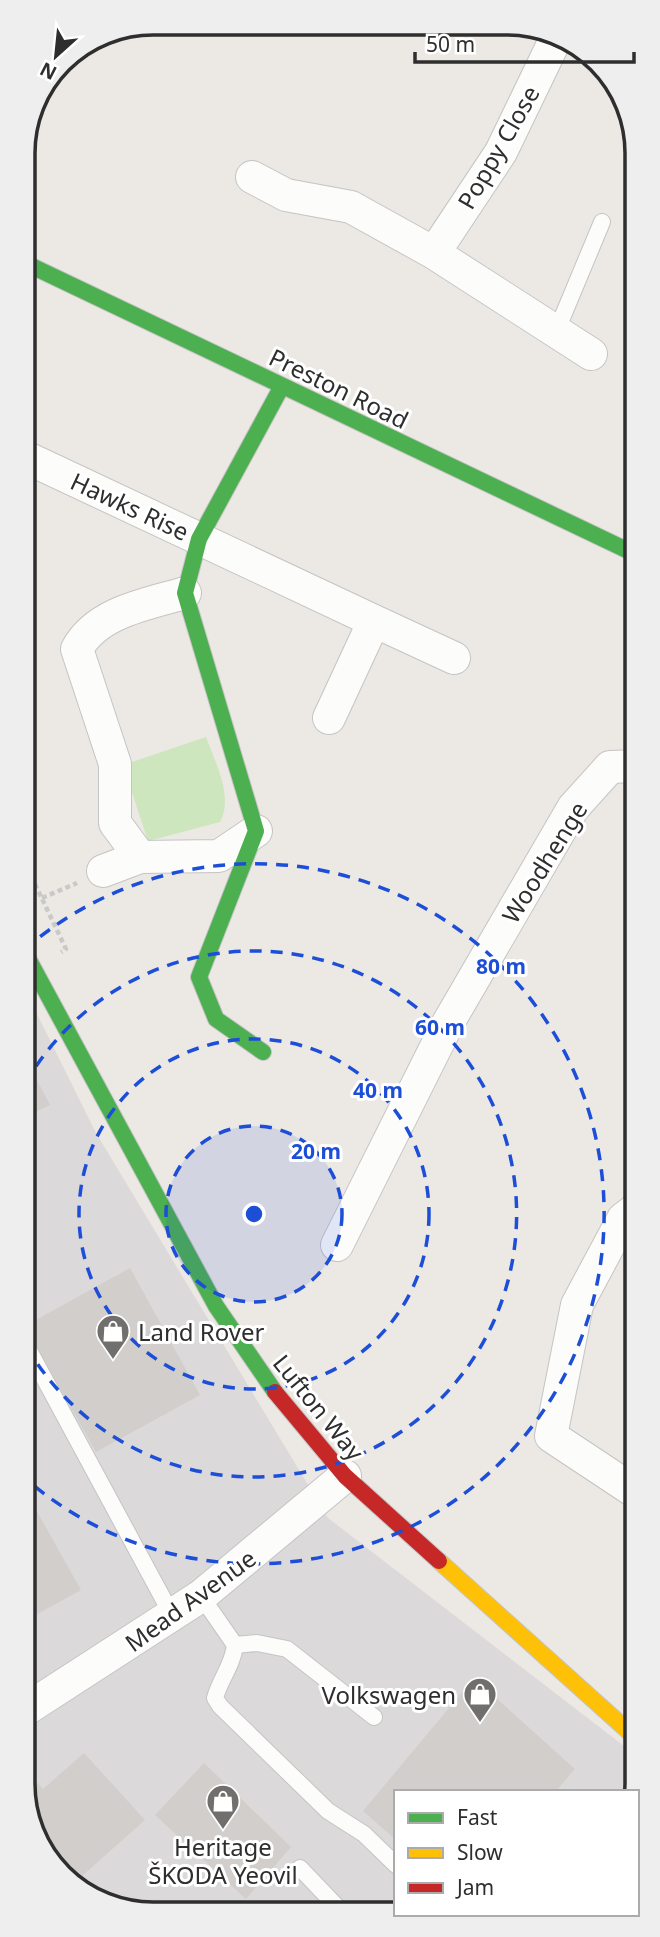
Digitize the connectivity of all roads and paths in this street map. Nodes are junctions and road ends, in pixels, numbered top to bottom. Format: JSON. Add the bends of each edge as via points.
{"nodes":[{"id":1,"x":553,"y":45,"type":"edge"},
{"id":2,"x":252,"y":177,"type":"dead end"},
{"id":3,"x":602,"y":222,"type":"dead end"},
{"id":4,"x":434,"y":253,"type":"junction"},
{"id":5,"x":35,"y":268,"type":"edge"},
{"id":6,"x":557,"y":330,"type":"junction"},
{"id":7,"x":591,"y":354,"type":"dead end"},
{"id":8,"x":282,"y":386,"type":"junction"},
{"id":9,"x":35,"y":462,"type":"edge"},
{"id":10,"x":199,"y":539,"type":"junction"},
{"id":11,"x":625,"y":549,"type":"edge"},
{"id":12,"x":185,"y":593,"type":"junction"},
{"id":13,"x":374,"y":621,"type":"junction"},
{"id":14,"x":454,"y":658,"type":"dead end"},
{"id":15,"x":329,"y":718,"type":"dead end"},
{"id":16,"x":625,"y":766,"type":"edge"},
{"id":17,"x":256,"y":831,"type":"junction"},
{"id":18,"x":140,"y":857,"type":"junction"},
{"id":19,"x":103,"y":871,"type":"joint"},
{"id":20,"x":35,"y":884,"type":"edge"},
{"id":21,"x":42,"y":898,"type":"junction"},
{"id":22,"x":35,"y":964,"type":"edge"},
{"id":23,"x":35,"y":972,"type":"edge"},
{"id":24,"x":263,"y":1052,"type":"dead end"},
{"id":25,"x":625,"y":1217,"type":"edge"},
{"id":26,"x":337,"y":1245,"type":"dead end"},
{"id":27,"x":35,"y":1362,"type":"edge"},
{"id":28,"x":345,"y":1476,"type":"junction"},
{"id":29,"x":625,"y":1485,"type":"edge"},
{"id":30,"x":201,"y":1597,"type":"junction"},
{"id":31,"x":173,"y":1617,"type":"junction"},
{"id":32,"x":235,"y":1645,"type":"junction"},
{"id":33,"x":35,"y":1704,"type":"edge"},
{"id":34,"x":374,"y":1717,"type":"dead end"},
{"id":35,"x":625,"y":1727,"type":"edge"},
{"id":36,"x":394,"y":1863,"type":"edge"},
{"id":37,"x":299,"y":1868,"type":"dead end"},
{"id":38,"x":332,"y":1902,"type":"edge"}],
"edges":[{"from":1,"to":4,"type":"street","name":"Poppy Close","via":[[501,152]]},
{"from":2,"to":4,"type":"street","via":[[286,195],[351,207]]},
{"from":3,"to":6,"type":"lane"},
{"from":4,"to":6,"type":"street"},
{"from":5,"to":8,"type":"street","name":"Preston Road"},
{"from":6,"to":7,"type":"street"},
{"from":8,"to":10,"type":"street","name":"Hawks Rise"},
{"from":8,"to":11,"type":"street","name":"Preston Road"},
{"from":9,"to":10,"type":"street","name":"Hawks Rise"},
{"from":10,"to":12,"type":"street","name":"Hawks Rise"},
{"from":10,"to":13,"type":"street","name":"Hawks Rise"},
{"from":12,"to":17,"type":"street"},
{"from":12,"to":18,"type":"street","via":[[133,608],[87,631],[77,649],[115,764],[115,822]]},
{"from":13,"to":14,"type":"street","name":"Hawks Rise"},
{"from":13,"to":15,"type":"street"},
{"from":16,"to":26,"type":"street","name":"Woodhenge","via":[[610,767],[573,808],[448,1023]]},
{"from":17,"to":18,"type":"street","via":[[219,856]]},
{"from":17,"to":24,"type":"street","via":[[199,977],[216,1018]]},
{"from":18,"to":19,"type":"street"},
{"from":19,"to":21,"type":"path"},
{"from":20,"to":21,"type":"path"},
{"from":21,"to":22,"type":"path","via":[[66,949]]},
{"from":23,"to":28,"type":"street","name":"Lufton Way","via":[[216,1307],[276,1394]]},
{"from":25,"to":29,"type":"street","via":[[577,1305],[551,1436]]},
{"from":27,"to":31,"type":"lane"},
{"from":28,"to":30,"type":"street","name":"Mead Avenue"},
{"from":28,"to":35,"type":"street","name":"Lufton Way"},
{"from":30,"to":31,"type":"street","name":"Mead Avenue"},
{"from":30,"to":32,"type":"lane"},
{"from":31,"to":33,"type":"street","name":"Mead Avenue"},
{"from":32,"to":34,"type":"lane","via":[[257,1643],[287,1649]]},
{"from":32,"to":36,"type":"lane","via":[[215,1698],[220,1706],[328,1811],[364,1834]]},
{"from":37,"to":38,"type":"lane"}]}
